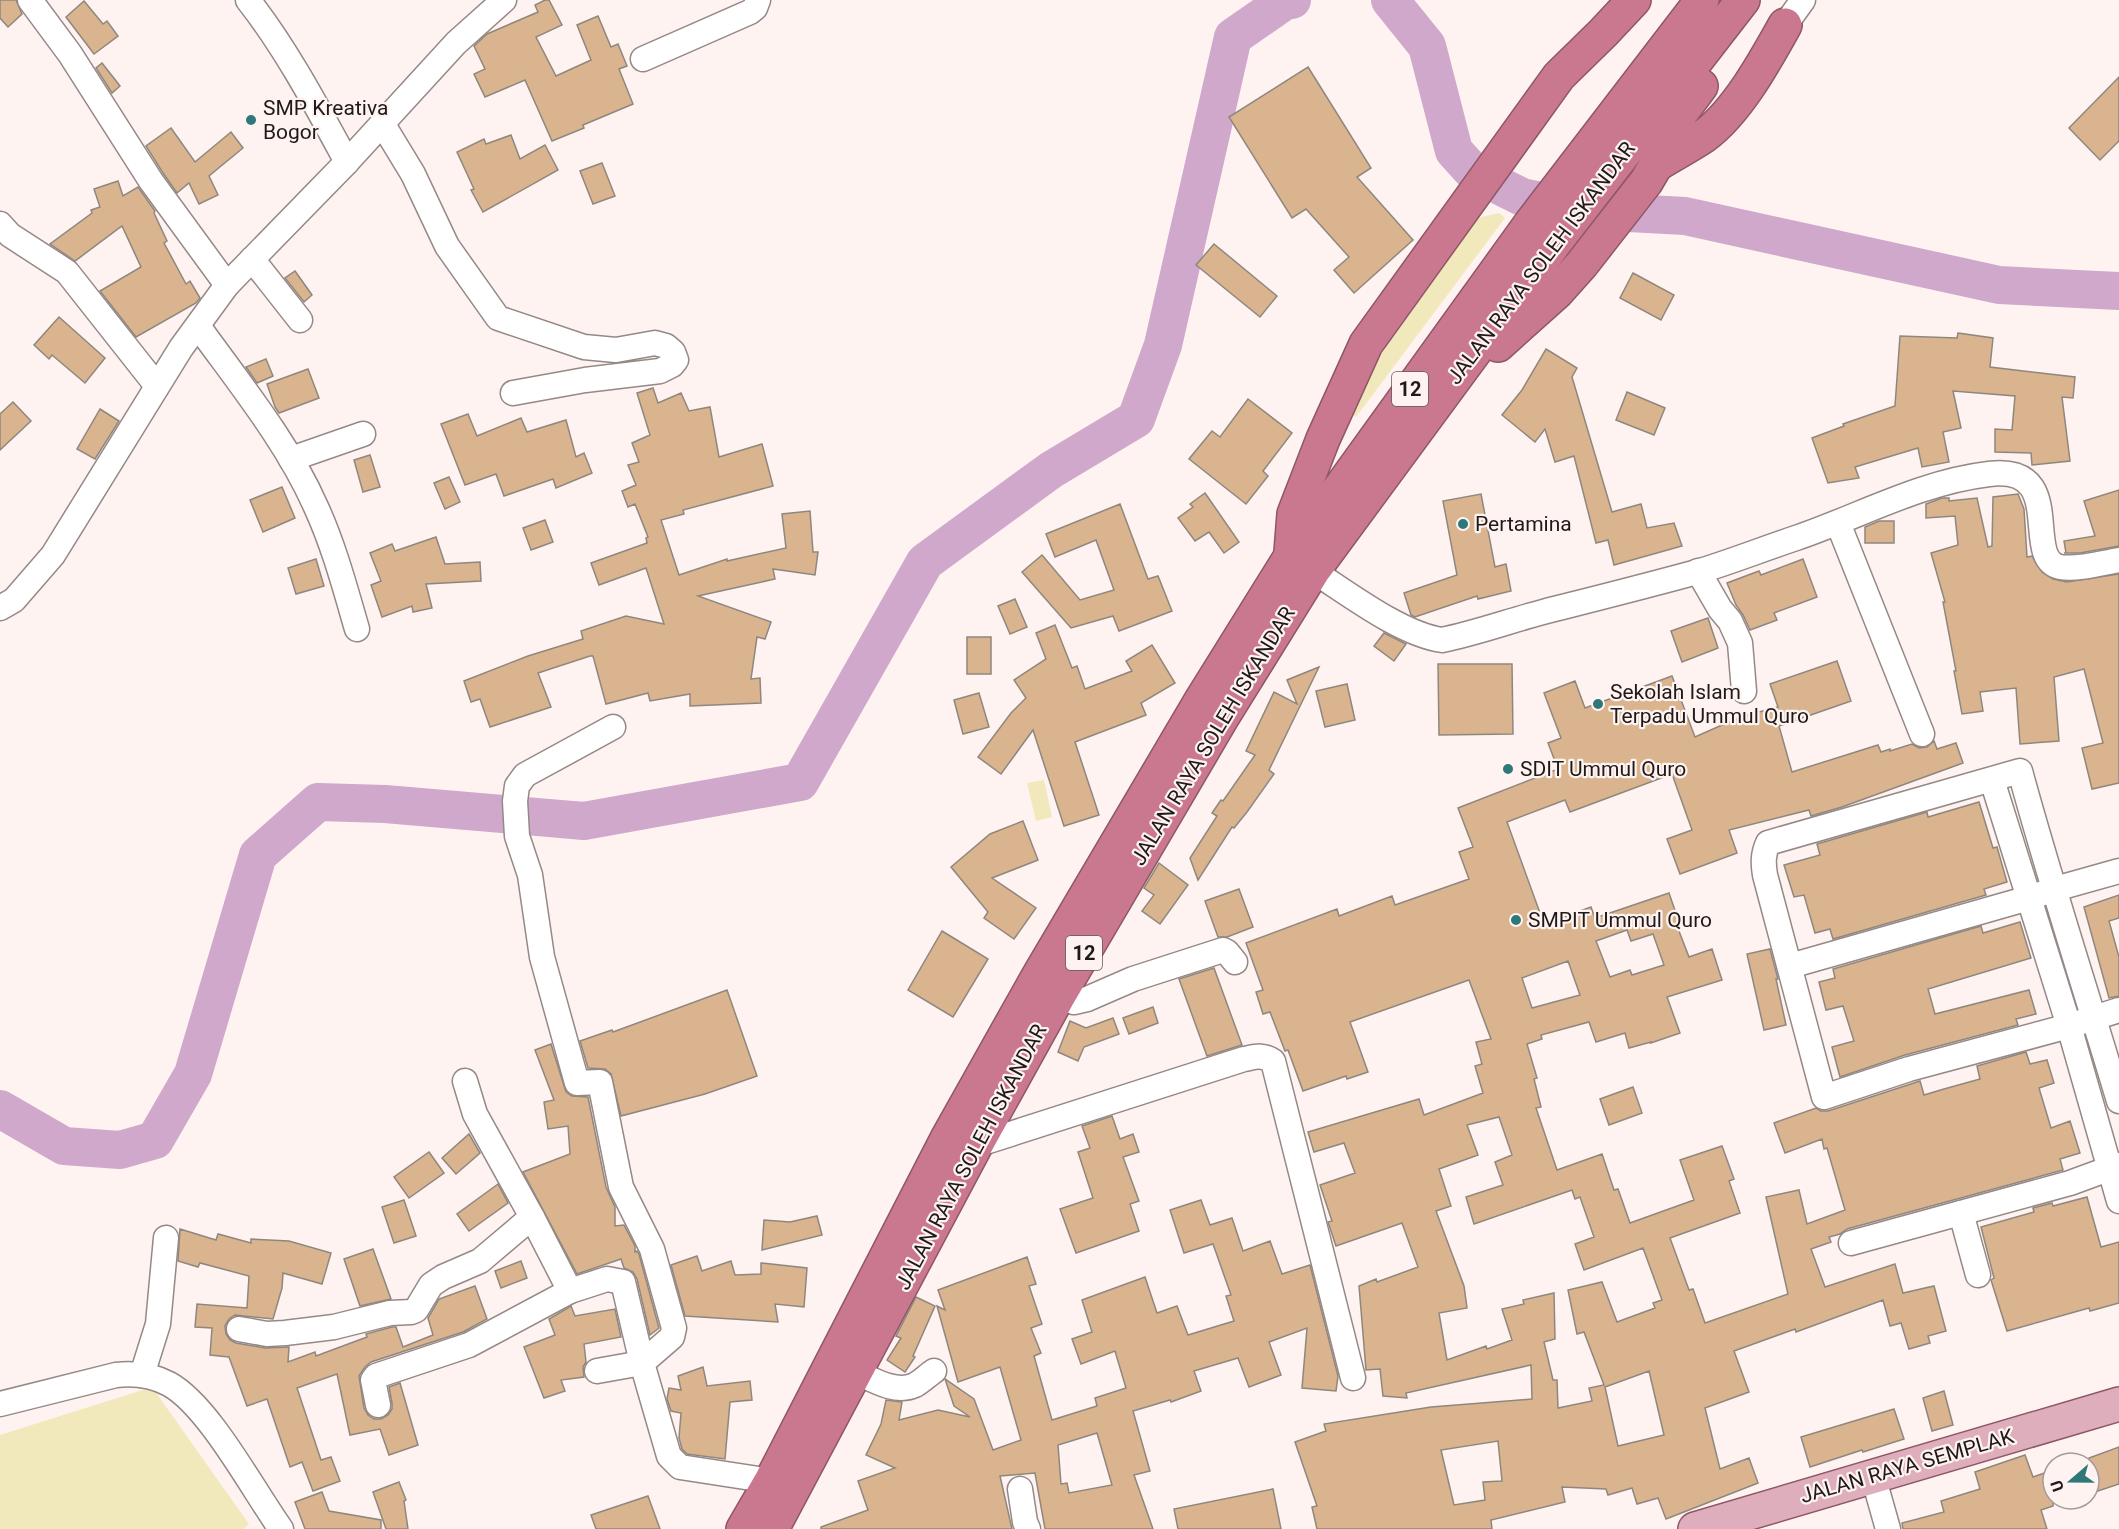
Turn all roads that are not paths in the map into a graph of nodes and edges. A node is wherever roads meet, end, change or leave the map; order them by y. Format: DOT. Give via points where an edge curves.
graph roads {
  1 [pos="30,0"];
  2 [pos="248,0"];
  3 [pos="758,0"];
  4 [pos="1611,0"];
  5 [pos="1634,0"];
  6 [pos="1702,0"];
  7 [pos="1743,0"];
  8 [pos="493,4"];
  9 [pos="1785,8"];
  10 [pos="643,59"];
  11 [pos="1557,79"];
  12 [pos="382,123"];
  13 [pos="1612,142"];
  14 [pos="347,162"];
  15 [pos="0,224"];
  16 [pos="1543,234"];
  17 [pos="252,259"];
  18 [pos="226,285"];
  19 [pos="300,320"];
  20 [pos="198,326"];
  21 [pos="157,386"];
  22 [pos="513,393"];
  23 [pos="1437,401"];
  24 [pos="363,434"];
  25 [pos="291,459"];
  26 [pos="1838,523"];
  27 [pos="2119,560"];
  28 [pos="1302,563"];
  29 [pos="1698,571"];
  30 [pos="0,608"];
  31 [pos="357,629"];
  32 [pos="1744,692"];
  33 [pos="613,727"];
  34 [pos="1922,734"];
  35 [pos="1992,780"];
  36 [pos="2119,871"];
  37 [pos="2055,889"];
  38 [pos="2029,898"];
  39 [pos="1235,962"];
  40 [pos="1790,966"];
  41 [pos="1058,997"];
  42 [pos="2119,1010"];
  43 [pos="2094,1018"];
  44 [pos="2069,1026"];
  45 [pos="465,1081"];
  46 [pos="2119,1101"];
  47 [pos="976,1145"];
  48 [pos="2114,1166"];
  49 [pos="937,1189"];
  50 [pos="2119,1201"];
  51 [pos="1961,1213"];
  52 [pos="532,1217"];
  53 [pos="166,1238"];
  54 [pos="1851,1243"];
  55 [pos="1978,1275"];
  56 [pos="570,1291"];
  57 [pos="239,1329"];
  58 [pos="642,1363"];
  59 [pos="597,1371"];
  60 [pos="934,1371"];
  61 [pos="856,1372"];
  62 [pos="142,1375"];
  63 [pos="1353,1378"];
  64 [pos="0,1404"];
  65 [pos="2119,1404"];
  66 [pos="378,1405"];
  67 [pos="1873,1476"];
  68 [pos="771,1481"];
  69 [pos="1020,1489"];
  70 [pos="280,1529"];
  71 [pos="743,1529"];
  72 [pos="772,1529"];
  73 [pos="1028,1529"];
  74 [pos="1695,1529"];
  75 [pos="1888,1529"];
  1 -- 18 [label="street"];
  2 -- 14 [label="street"];
  3 -- 10 [label="street" via="750,12"];
  4 -- 11 [label="street"];
  5 -- 11 [label="highway"];
  6 -- 13 [label="highway, JALAN RAYA SOLEH ISKANDAR / 12"];
  7 -- 13 [label="highway, JALAN RAYA SOLEH ISKANDAR / 12"];
  8 -- 12 [label="street"];
  9 -- 23 [label="highway" via="1681,113 1651,173 1582,264 1557,292"];
  11 -- 28 [label="highway" via="1366,344 1294,514"];
  12 -- 14 [label="street"];
  12 -- 22 [label="street" via="413,174 447,246 498,318 584,347 616,350 655,343 666,346 676,360 660,371"];
  13 -- 16 [label="highway, JALAN RAYA SOLEH ISKANDAR / 12"];
  14 -- 17 [label="street"];
  15 -- 21 [label="street" via="67,272"];
  16 -- 23 [label="highway, JALAN RAYA SOLEH ISKANDAR / 12" via="1484,341"];
  16 -- 28 [label="highway, JALAN RAYA SOLEH ISKANDAR / 12" via="1414,383"];
  17 -- 18 [label="street"];
  17 -- 19 [label="street"];
  18 -- 20 [label="street"];
  20 -- 21 [label="street"];
  20 -- 25 [label="street"];
  21 -- 30 [label="street" via="53,555 14,600"];
  23 -- 28 [label="highway, JALAN RAYA SOLEH ISKANDAR / 12" via="1360,509"];
  24 -- 25 [label="street"];
  25 -- 31 [label="street" via="316,506"];
  26 -- 27 [label="street" via="1928,487 1991,474 2016,475 2031,484 2036,494 2043,542 2058,567"];
  26 -- 29 [label="street"];
  26 -- 34 [label="street"];
  28 -- 29 [label="street" via="1402,626 1427,638 1442,640"];
  28 -- 41 [label="highway, JALAN RAYA SOLEH ISKANDAR / 12" via="1223,716"];
  28 -- 49 [label="highway, JALAN RAYA SOLEH ISKANDAR / 12" via="1196,709 1039,975 948,1137"];
  29 -- 32 [label="street" via="1740,643"];
  33 -- 58 [label="street" via="525,775 517,786 515,801 517,836 530,875 542,957 577,1083 600,1082 621,1187 652,1249 674,1328 672,1337"];
  35 -- 37 [label="street" via="2020,771"];
  35 -- 38 [label="street"];
  35 -- 40 [label="street" via="1768,843 1764,869"];
  36 -- 37 [label="street"];
  37 -- 38 [label="street"];
  37 -- 43 [label="street"];
  38 -- 40 [label="street"];
  38 -- 44 [label="street"];
  39 -- 41 [label="street" via="1227,952 1218,951 1133,979 1088,999 1074,1002"];
  40 -- 44 [label="street" via="1824,1096"];
  41 -- 47 [label="highway, JALAN RAYA SOLEH ISKANDAR / 12"];
  42 -- 43 [label="street"];
  43 -- 44 [label="street"];
  43 -- 46 [label="street"];
  44 -- 48 [label="street"];
  45 -- 52 [label="street" via="475,1114"];
  47 -- 49 [label="highway, JALAN RAYA SOLEH ISKANDAR / 12"];
  47 -- 63 [label="street" via="1244,1059 1268,1057 1273,1061"];
  48 -- 50 [label="street"];
  48 -- 51 [label="street" via="2070,1183"];
  49 -- 61 [label="highway, JALAN RAYA SOLEH ISKANDAR / 12"];
  49 -- 68 [label="highway, JALAN RAYA SOLEH ISKANDAR / 12"];
  51 -- 54 [label="street"];
  51 -- 55 [label="street"];
  52 -- 56 [label="street"];
  52 -- 57 [label="street" via="480,1262 431,1285 411,1312 285,1333"];
  53 -- 62 [label="street" via="158,1324"];
  56 -- 58 [label="street" via="607,1279 623,1282"];
  56 -- 66 [label="street" via="469,1345 376,1376 373,1380"];
  58 -- 59 [label="street"];
  58 -- 68 [label="street" via="669,1456 680,1467"];
  60 -- 61 [label="street" via="914,1385 901,1388"];
  61 -- 72 [label="highway, JALAN RAYA SOLEH ISKANDAR / 12"];
  62 -- 64 [label="street" via="116,1375"];
  62 -- 70 [label="street" via="170,1385 192,1403"];
  65 -- 67 [label="main road, JALAN RAYA SEMPLAK"];
  67 -- 74 [label="main road, JALAN RAYA SEMPLAK"];
  67 -- 75 [label="street"];
  68 -- 71 [label="highway, JALAN RAYA SOLEH ISKANDAR / 12"];
  69 -- 73 [label="street"];
}
